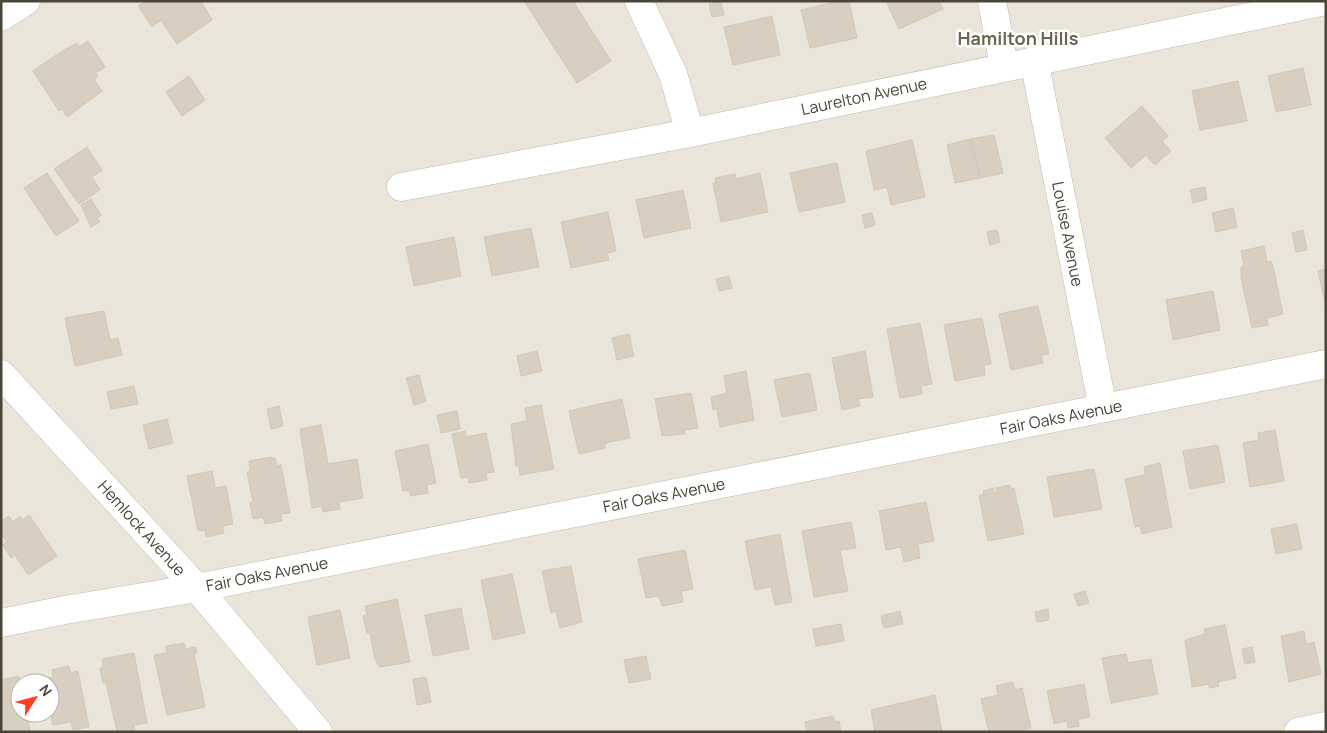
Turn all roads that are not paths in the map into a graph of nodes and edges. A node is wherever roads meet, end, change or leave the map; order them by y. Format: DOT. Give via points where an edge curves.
graph roads {
  1 [pos="26,1"];
  2 [pos="639,1"];
  3 [pos="992,1"];
  4 [pos="1326,1"];
  5 [pos="1,17"];
  6 [pos="1034,60"];
  7 [pos="1004,66"];
  8 [pos="690,133"];
  9 [pos="401,187"];
  10 [pos="1326,364"];
  11 [pos="1,374"];
  12 [pos="1103,408"];
  13 [pos="197,588"];
  14 [pos="1,623"];
  15 [pos="1326,726"];
  16 [pos="318,732"];
  17 [pos="1298,732"];
  1 -- 5 [label="street"];
  2 -- 8 [label="street" via="673,74"];
  3 -- 7 [label="street"];
  4 -- 6 [label="street, Laurelton Avenue"];
  6 -- 7 [label="street, Laurelton Avenue"];
  6 -- 12 [label="street, Louise Avenue"];
  7 -- 8 [label="street, Laurelton Avenue"];
  8 -- 9 [label="street, Laurelton Avenue"];
  10 -- 12 [label="street, Fair Oaks Avenue"];
  11 -- 13 [label="street, Hemlock Avenue"];
  12 -- 13 [label="street, Fair Oaks Avenue"];
  13 -- 14 [label="street, Fair Oaks Avenue"];
  13 -- 16 [label="street, Hemlock Avenue"];
  15 -- 17 [label="street"];
}
